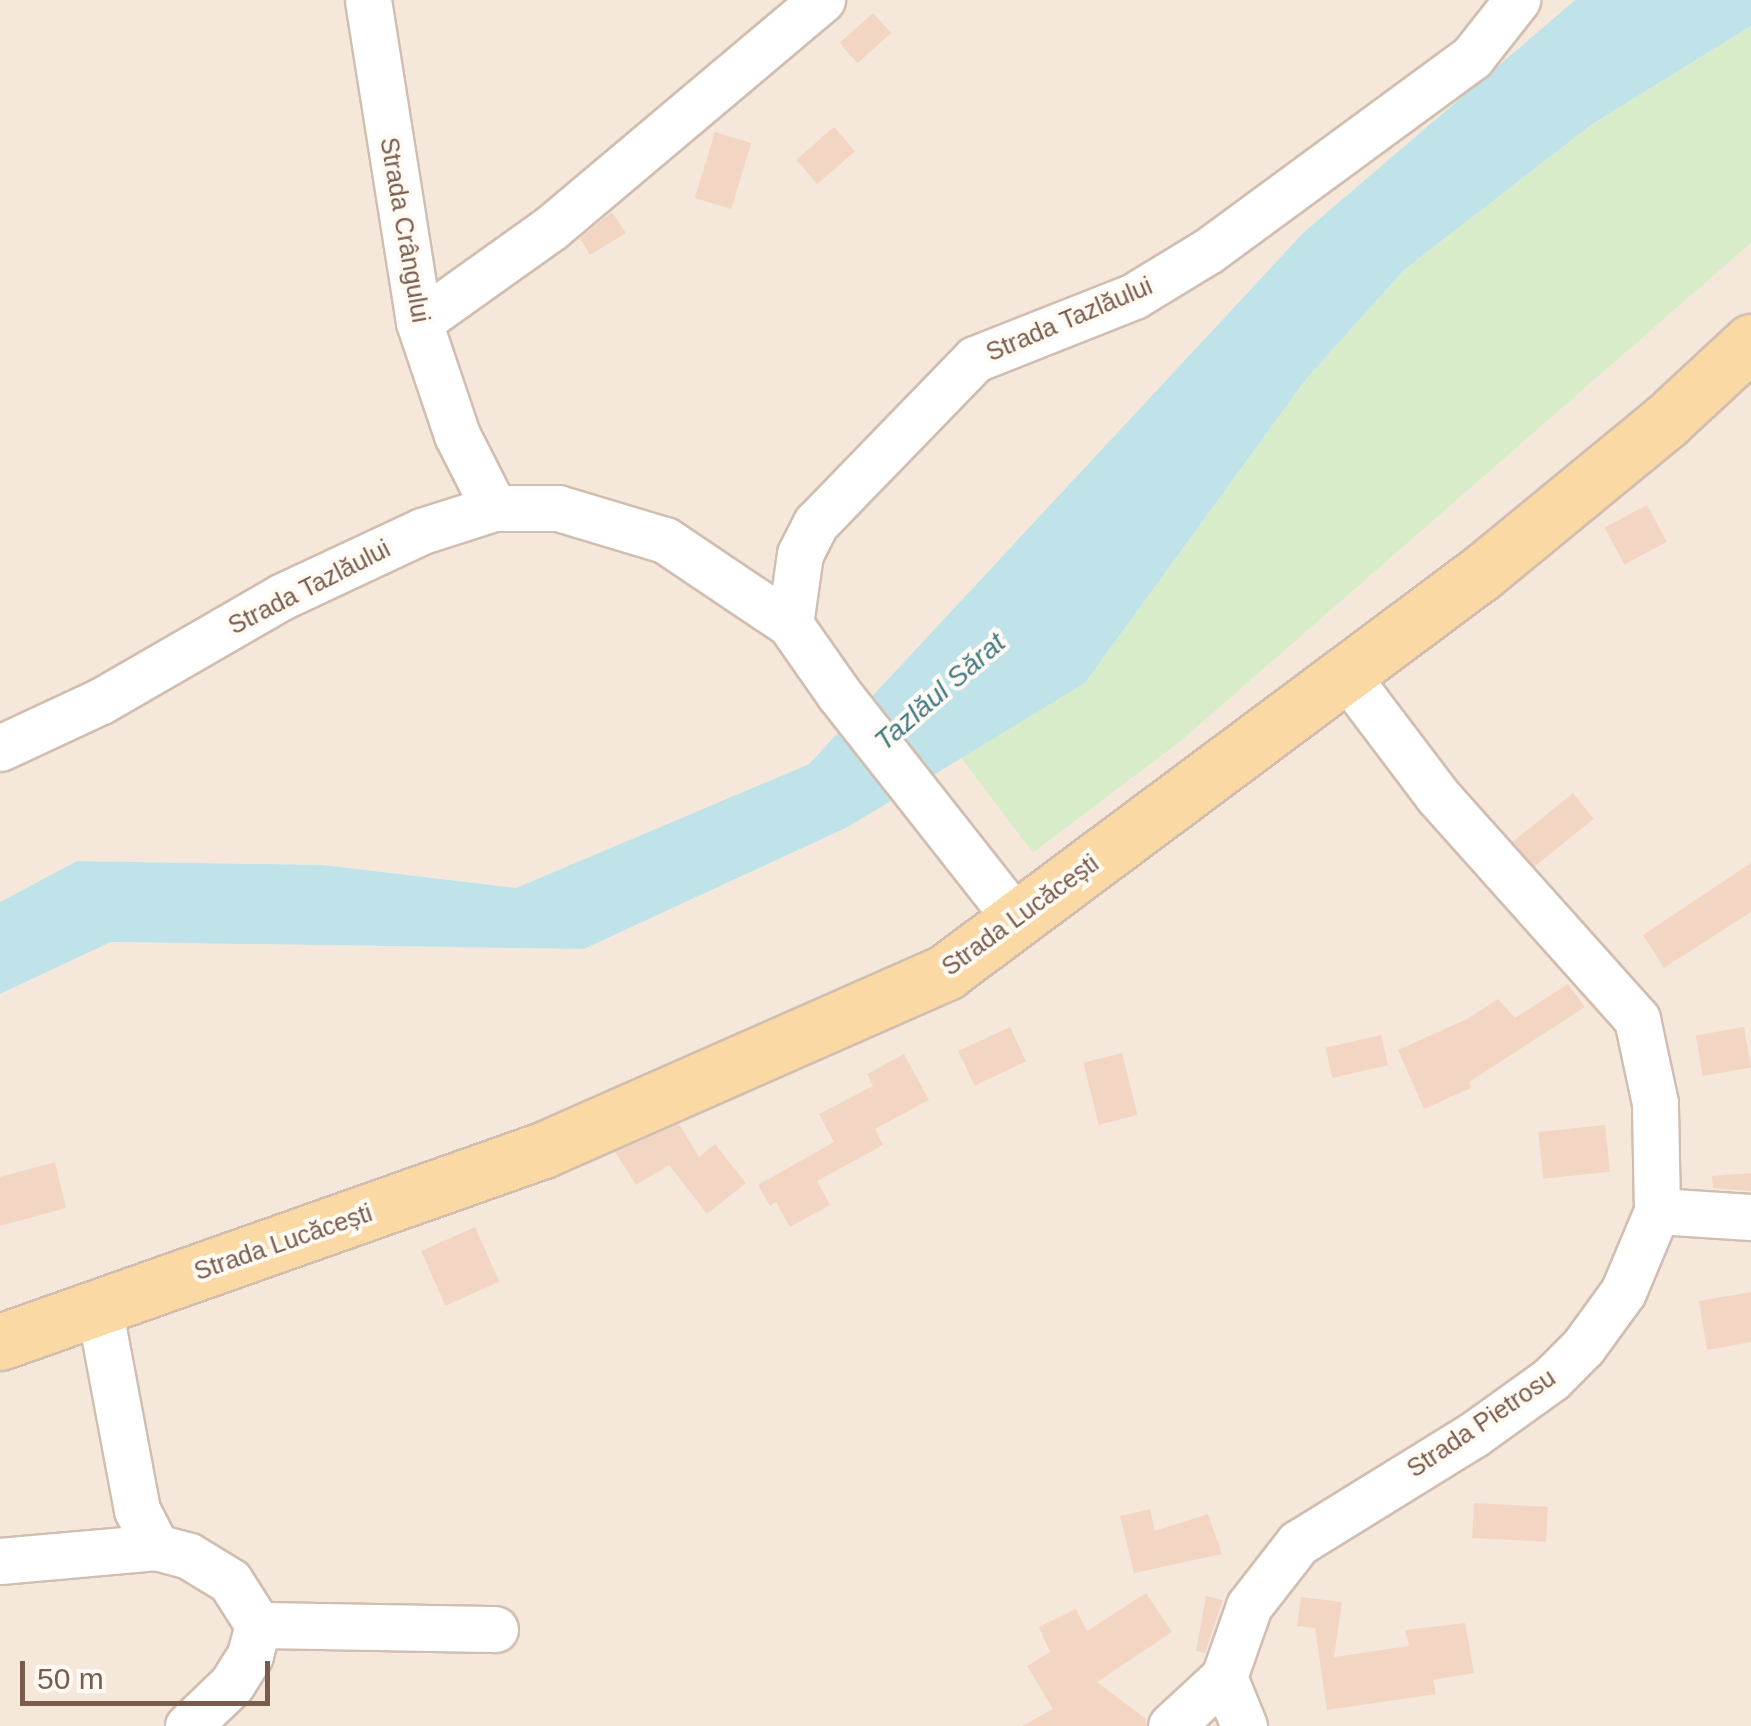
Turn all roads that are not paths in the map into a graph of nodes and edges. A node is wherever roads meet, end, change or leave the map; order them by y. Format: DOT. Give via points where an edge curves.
graph roads {
  1 [pos="368,0"];
  2 [pos="822,0"];
  3 [pos="1516,0"];
  4 [pos="418,322"];
  5 [pos="1751,342"];
  6 [pos="494,508"];
  7 [pos="790,624"];
  8 [pos="1347,676"];
  9 [pos="0,748"];
  10 [pos="1016,919"];
  11 [pos="1657,1210"];
  12 [pos="1751,1218"];
  13 [pos="99,1307"];
  14 [pos="0,1342"];
  15 [pos="156,1547"];
  16 [pos="0,1560"];
  17 [pos="258,1625"];
  18 [pos="494,1629"];
  19 [pos="1224,1677"];
  20 [pos="188,1726"];
  21 [pos="1171,1726"];
  22 [pos="1244,1726"];
  1 -- 4 [label="street, Strada Crângului"];
  2 -- 4 [label="street" via="552,228"];
  3 -- 7 [label="street, Strada Tazlăului" via="1472,58 1208,251 1134,296 975,359 816,523 800,554"];
  4 -- 6 [label="street, Strada Crângului" via="457,435"];
  5 -- 8 [label="main road, Strada Lucăcești" via="1666,421"];
  6 -- 7 [label="street, Strada Tazlăului" via="558,508 665,540"];
  6 -- 9 [label="street, Strada Tazlăului" via="422,531 281,597 101,700"];
  7 -- 10 [label="street, Strada Tazlăului"];
  8 -- 10 [label="main road, Strada Lucăcești"];
  8 -- 11 [label="street, Strada Pietrosu" via="1438,795 1637,1019 1655,1103"];
  10 -- 13 [label="main road, Strada Lucăcești" via="946,972 544,1150"];
  11 -- 12 [label="street"];
  11 -- 19 [label="street, Strada Pietrosu" via="1624,1292 1583,1347 1473,1435 1298,1543 1249,1606"];
  13 -- 14 [label="main road, Strada Lucăcești"];
  13 -- 15 [label="street" via="138,1510"];
  15 -- 16 [label="street"];
  15 -- 17 [label="street" via="189,1556 230,1581"];
  17 -- 18 [label="street"];
  17 -- 20 [label="street" via="232,1684"];
  19 -- 21 [label="street, Strada Pietrosu"];
  19 -- 22 [label="street"];
}
